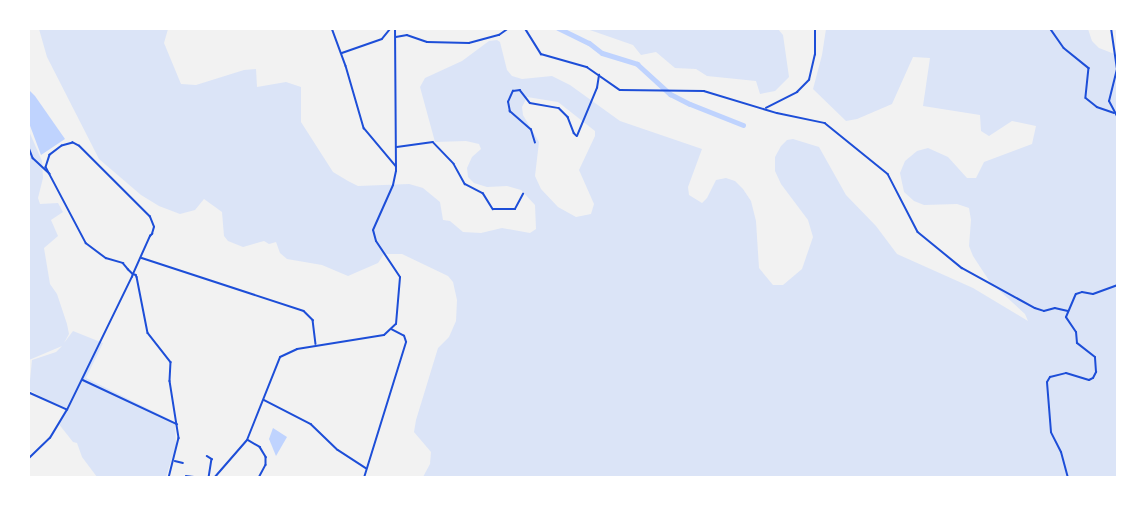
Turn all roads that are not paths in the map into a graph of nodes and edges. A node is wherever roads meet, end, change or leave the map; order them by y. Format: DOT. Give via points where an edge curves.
graph roads {
  1 [pos="332,28"];
  2 [pos="391,28"];
  3 [pos="395,28"];
  4 [pos="509,28"];
  5 [pos="525,28"];
  6 [pos="815,28"];
  7 [pos="1050,28"];
  8 [pos="1111,28"];
  9 [pos="396,37"];
  10 [pos="341,53"];
  11 [pos="599,74"];
  12 [pos="765,108"];
  13 [pos="1115,114"];
  14 [pos="1118,118"];
  15 [pos="535,143"];
  16 [pos="28,144"];
  17 [pos="396,147"];
  18 [pos="397,166"];
  19 [pos="51,174"];
  20 [pos="523,194"];
  21 [pos="141,258"];
  22 [pos="133,274"];
  23 [pos="1118,285"];
  24 [pos="1068,311"];
  25 [pos="392,330"];
  26 [pos="316,345"];
  27 [pos="83,379"];
  28 [pos="28,392"];
  29 [pos="263,400"];
  30 [pos="67,410"];
  31 [pos="178,424"];
  32 [pos="247,440"];
  33 [pos="207,456"];
  34 [pos="28,459"];
  35 [pos="175,460"];
  36 [pos="183,463"];
  37 [pos="367,469"];
  38 [pos="186,476"];
  39 [pos="169,477"];
  40 [pos="202,477"];
  41 [pos="209,477"];
  42 [pos="214,477"];
  43 [pos="259,477"];
  44 [pos="364,477"];
  45 [pos="1068,477"];
  1 -- 10 [label="street"];
  2 -- 10 [label="street" via="382,39"];
  3 -- 9 [label="main road"];
  4 -- 9 [label="street" via="469,43"];
  5 -- 11 [label="street" via="541,54 573,61"];
  6 -- 12 [label="street" via="809,80 797,92"];
  7 -- 13 [label="street" via="1064,48 1089,68 1086,98"];
  8 -- 13 [label="main road" via="1117,69 1109,101"];
  9 -- 17 [label="main road"];
  10 -- 18 [label="street" via="364,128"];
  11 -- 12 [label="street" via="623,90 699,90"];
  11 -- 15 [label="street" via="577,136 559,108 530,104 520,90 513,91 508,102 510,112 531,130"];
  12 -- 24 [label="street" via="825,123 844,137 888,174 918,232 962,268 1035,308"];
  13 -- 14 [label="main road"];
  16 -- 19 [label="street" via="33,158"];
  17 -- 18 [label="main road"];
  17 -- 20 [label="street" via="433,142 454,164 465,183 483,194 493,209 515,209"];
  18 -- 25 [label="main road" via="393,185 373,228 377,243 400,277 398,317"];
  19 -- 21 [label="street" via="46,164 50,155 68,143 79,146 152,219 154,227"];
  19 -- 22 [label="street" via="86,243 106,258 123,263"];
  21 -- 22 [label="street"];
  21 -- 26 [label="street" via="304,311 313,320"];
  22 -- 27 [label="street"];
  22 -- 31 [label="street" via="141,287 148,333 171,362 170,381"];
  23 -- 24 [label="main road" via="1093,294 1076,294"];
  24 -- 45 [label="main road" via="1066,319 1076,332 1077,343 1095,357 1097,364 1089,380 1066,373 1050,377 1047,382 1051,432"];
  25 -- 26 [label="main road"];
  25 -- 37 [label="street" via="404,336 406,342"];
  26 -- 29 [label="main road" via="288,351 280,357"];
  27 -- 30 [label="street"];
  27 -- 31 [label="street"];
  28 -- 30 [label="street"];
  29 -- 32 [label="main road"];
  29 -- 37 [label="street" via="311,424 338,450"];
  30 -- 34 [label="street" via="50,438"];
  31 -- 35 [label="street"];
  32 -- 42 [label="main road"];
  32 -- 43 [label="street" via="260,447 266,456"];
  33 -- 41 [label="street" via="212,459"];
  35 -- 36 [label="street"];
  35 -- 39 [label="street"];
  37 -- 44 [label="street"];
  38 -- 40 [label="street"];
}
